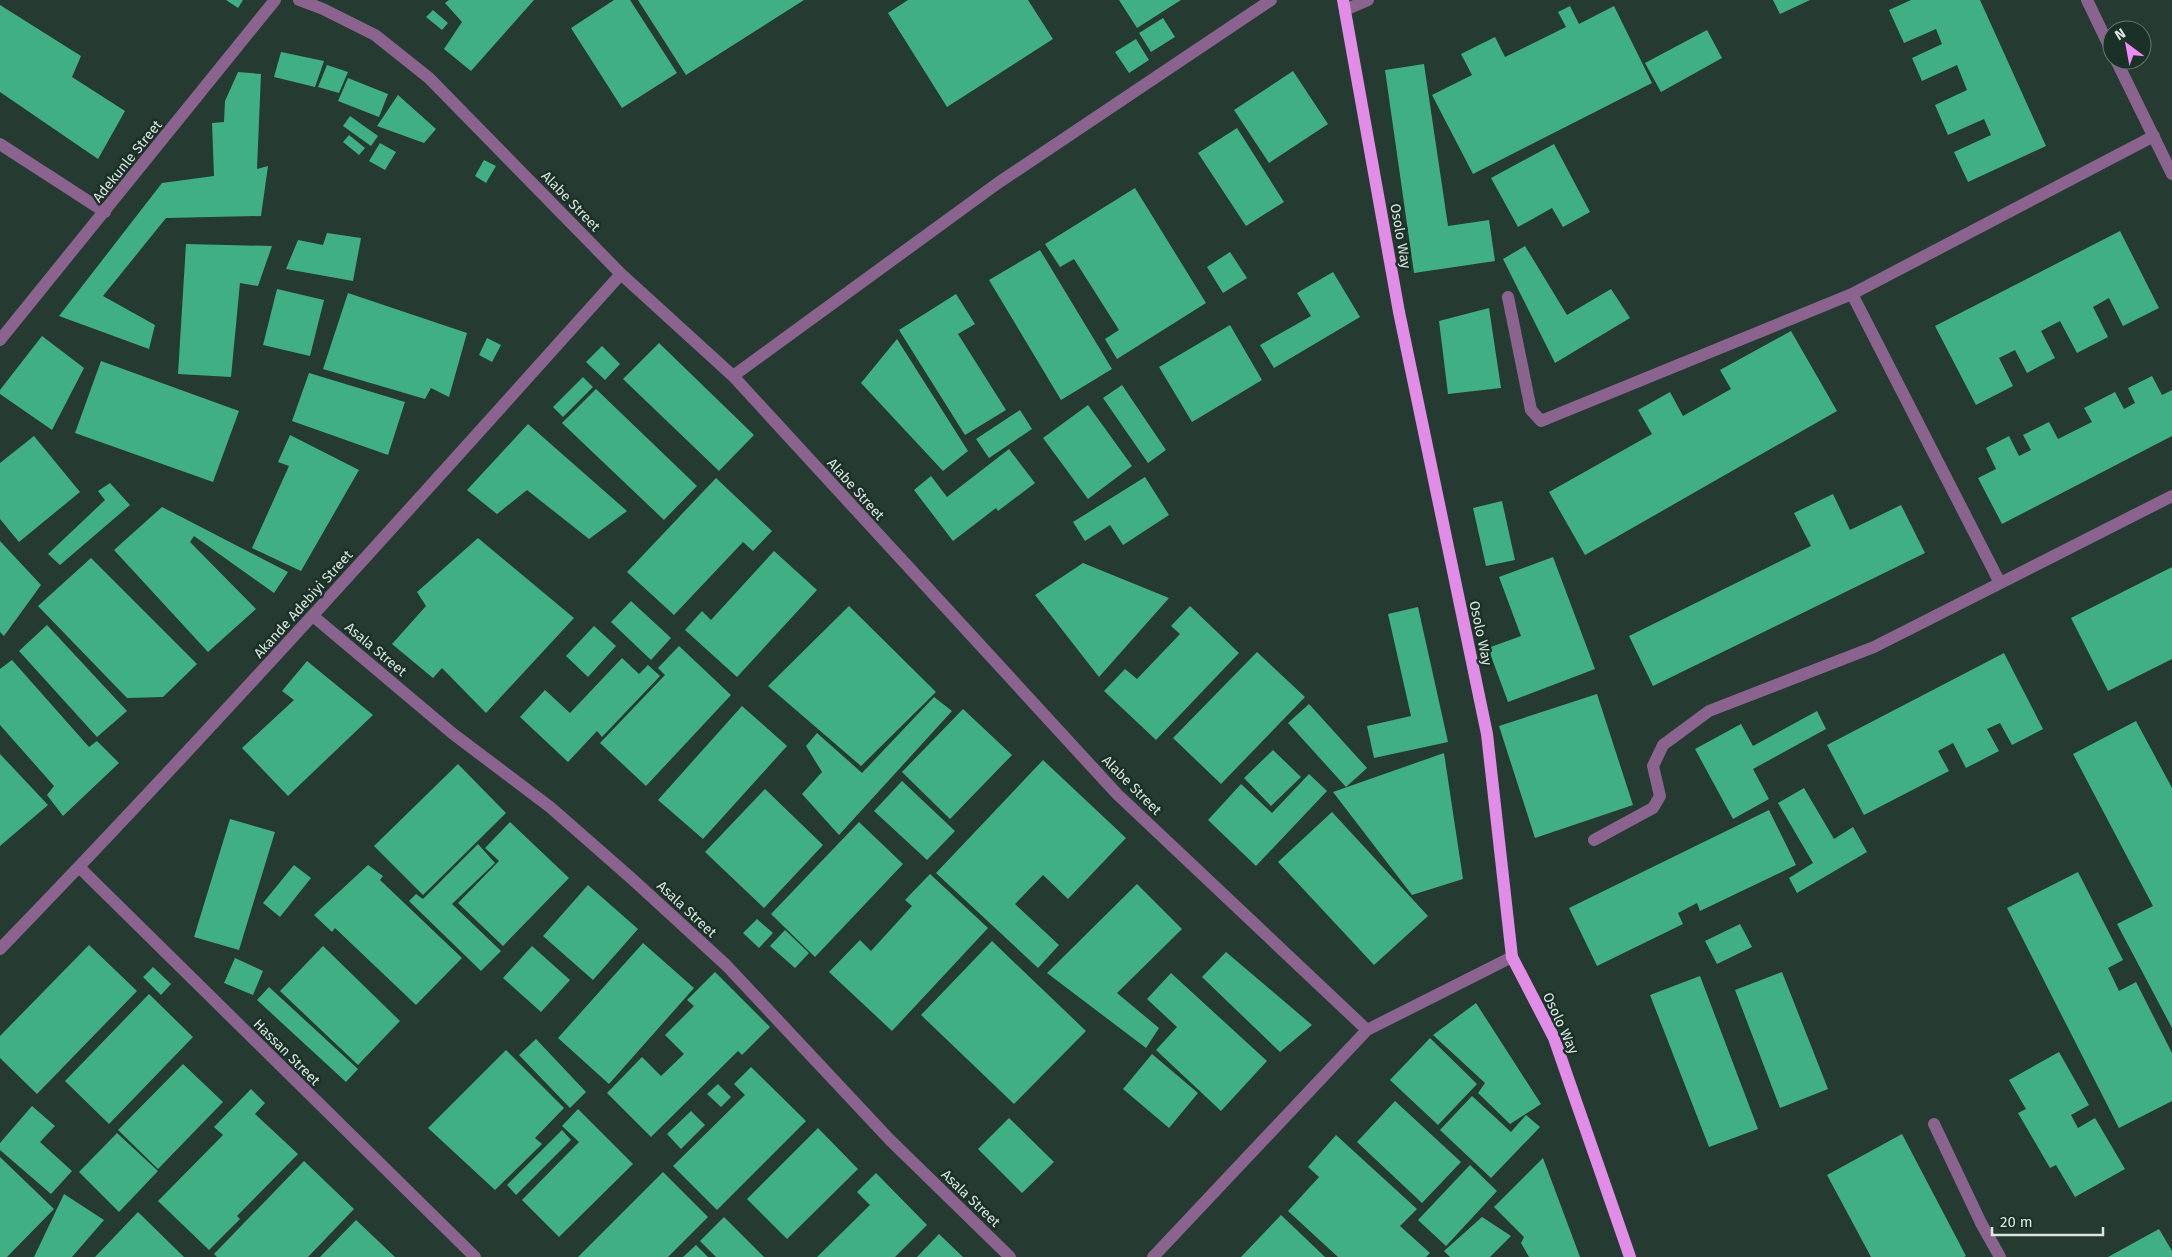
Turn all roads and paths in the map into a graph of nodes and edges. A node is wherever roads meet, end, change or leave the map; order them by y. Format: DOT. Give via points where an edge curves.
graph roads {
  1 [pos="275,0"];
  2 [pos="299,0"];
  3 [pos="1271,0"];
  4 [pos="1368,0"];
  5 [pos="2087,0"];
  6 [pos="1344,5"];
  7 [pos="2102,31"];
  8 [pos="2121,70"];
  9 [pos="2154,136"];
  10 [pos="0,144"];
  11 [pos="2172,174"];
  12 [pos="105,212"];
  13 [pos="621,274"];
  14 [pos="1852,294"];
  15 [pos="1508,297"];
  16 [pos="0,340"];
  17 [pos="733,376"];
  18 [pos="2172,496"];
  19 [pos="2000,583"];
  20 [pos="313,616"];
  21 [pos="1594,840"];
  22 [pos="79,867"];
  23 [pos="0,949"];
  24 [pos="1512,958"];
  25 [pos="1367,1030"];
  26 [pos="1934,1124"];
  27 [pos="475,1257"];
  28 [pos="1010,1257"];
  29 [pos="1153,1257"];
  30 [pos="1630,1257"];
  31 [pos="2000,1257"];
  1 -- 12 [label="street, Adekunle Street"];
  2 -- 13 [label="street, Alabe Street" via="375,35 430,78"];
  3 -- 17 [label="street" via="998,183"];
  4 -- 6 [label="street"];
  5 -- 7 [label="street"];
  6 -- 24 [label="main road, Osolo Way" via="1399,312 1487,734"];
  8 -- 9 [label="street"];
  9 -- 11 [label="street"];
  9 -- 14 [label="street"];
  10 -- 12 [label="street"];
  12 -- 16 [label="street, Adekunle Street"];
  13 -- 17 [label="street, Alabe Street"];
  13 -- 20 [label="street, Akande Adebiyi Street"];
  14 -- 15 [label="street" via="1541,421 1531,410"];
  14 -- 19 [label="street"];
  17 -- 25 [label="street, Alabe Street" via="1117,794"];
  18 -- 19 [label="street"];
  19 -- 21 [label="street" via="1874,647 1708,711 1663,745 1653,766 1660,796 1654,808"];
  20 -- 22 [label="street, Akande Adebiyi Street"];
  20 -- 28 [label="street, Asala Street" via="452,733 550,807 631,878 726,966 890,1140"];
  22 -- 23 [label="street, Akande Adebiyi Street"];
  22 -- 27 [label="street, Hassan Street"];
  24 -- 25 [label="street"];
  24 -- 30 [label="main road, Osolo Way" via="1554,1038"];
  25 -- 29 [label="street"];
  26 -- 31 [label="street" via="1980,1223"];
}
